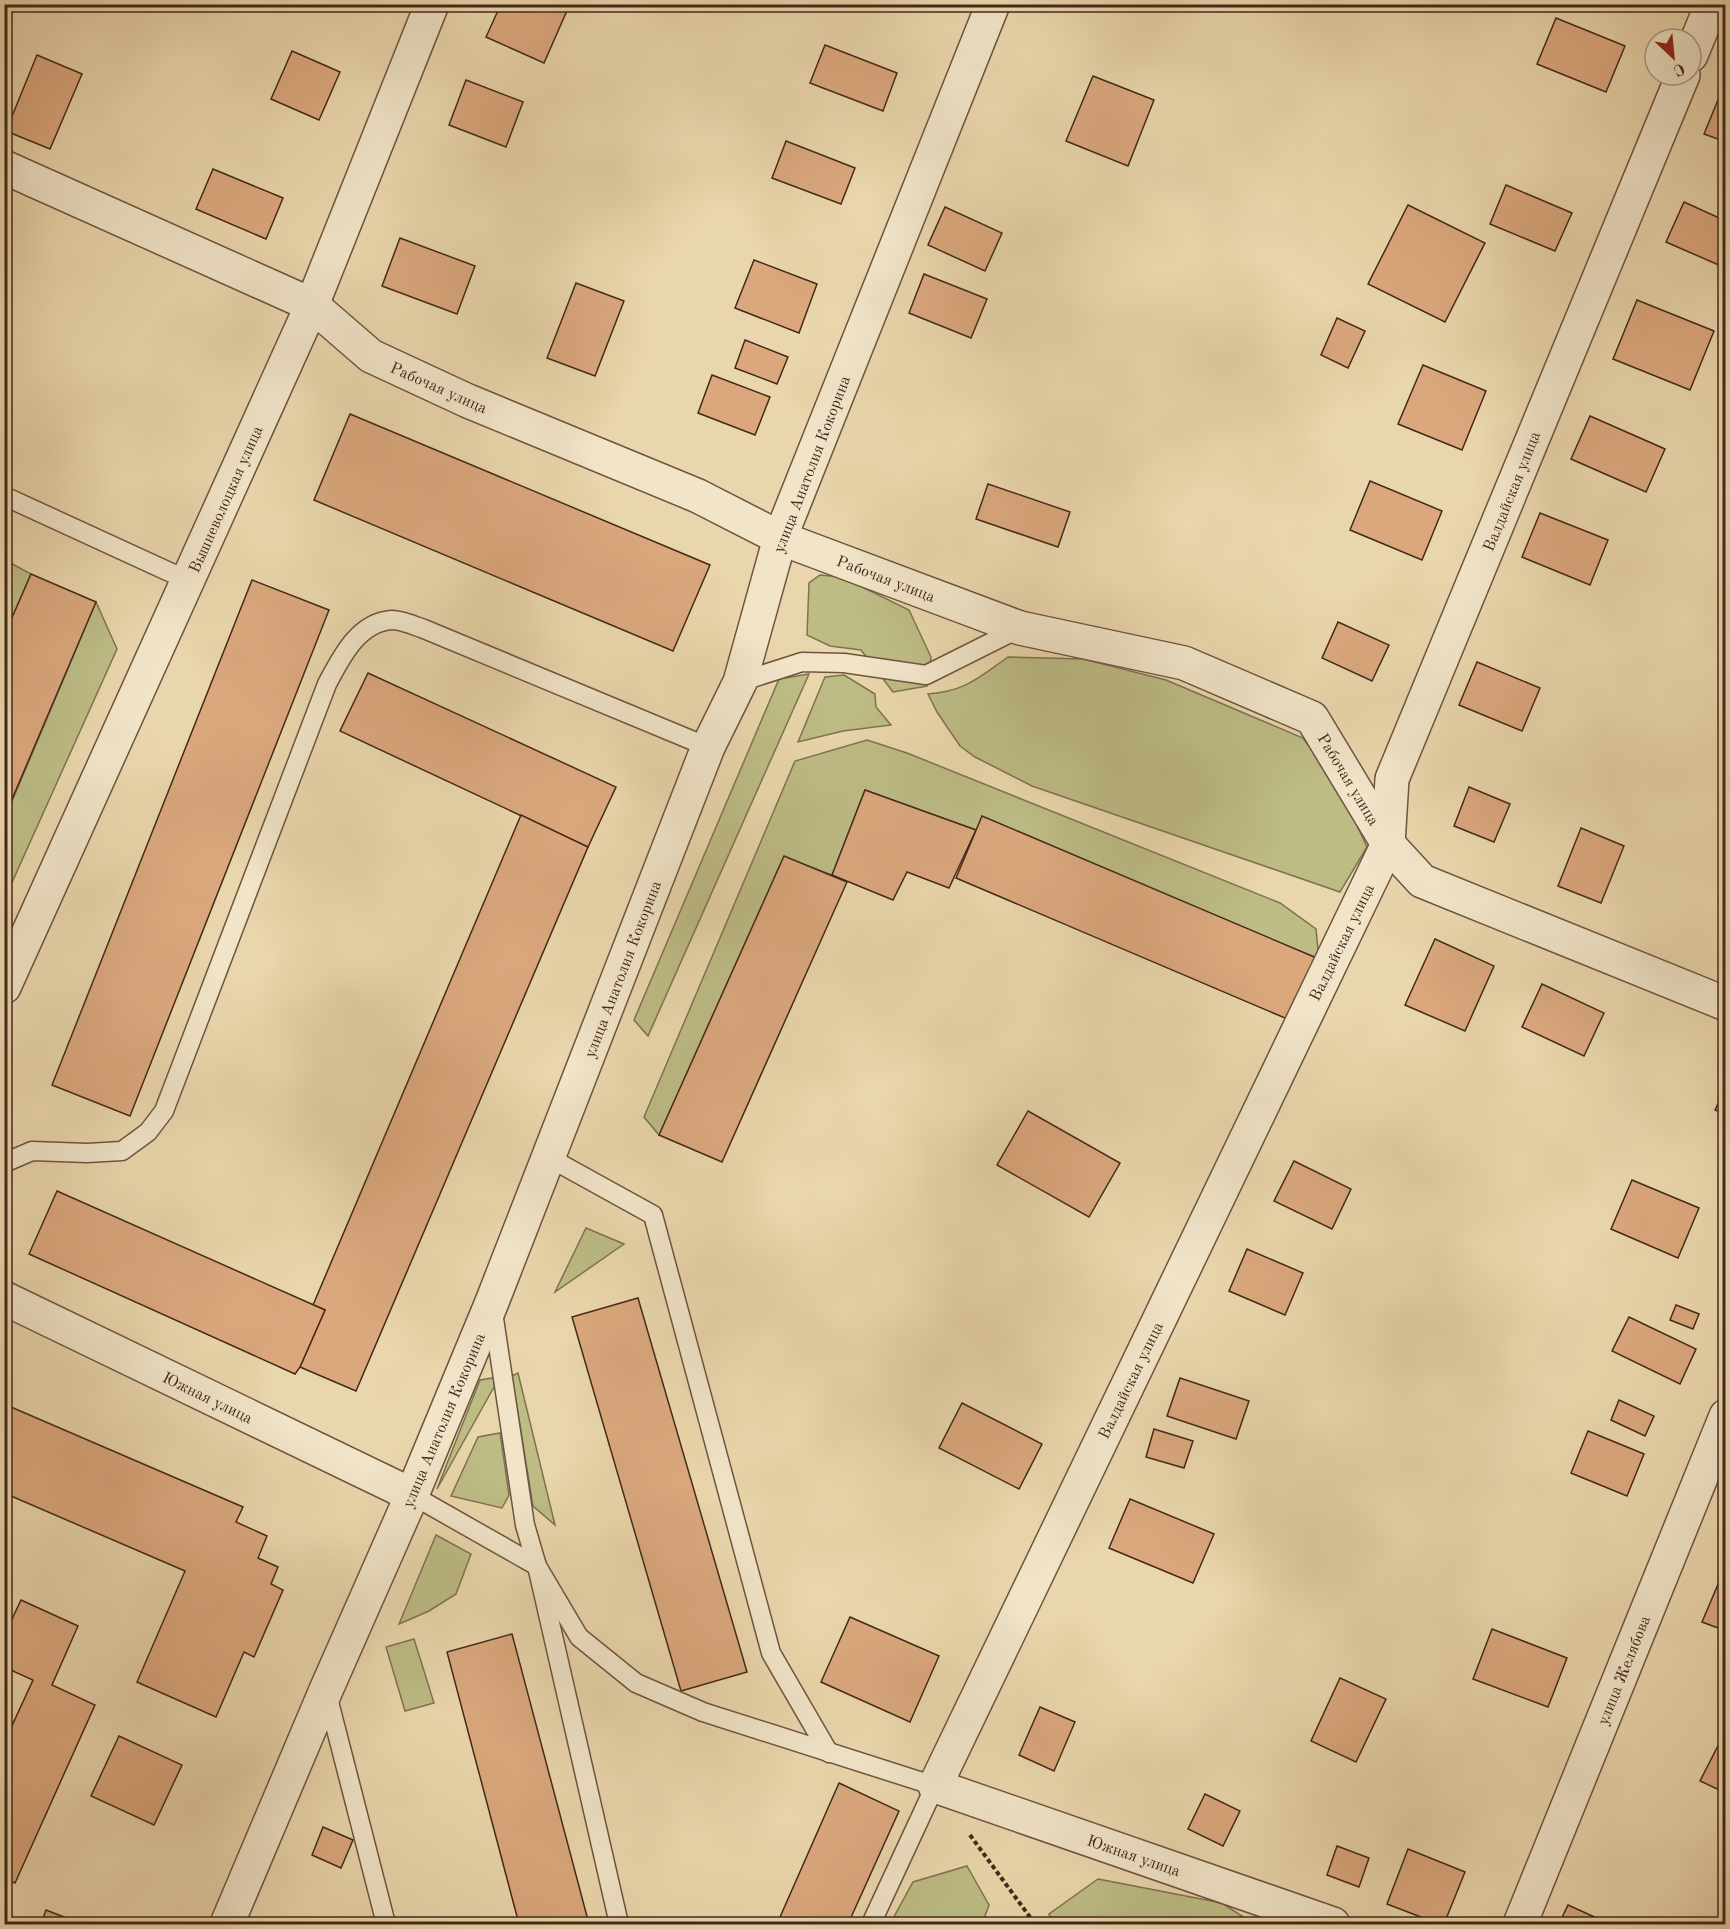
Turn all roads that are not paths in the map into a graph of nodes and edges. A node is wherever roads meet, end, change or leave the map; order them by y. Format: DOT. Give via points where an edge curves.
graph roads {
  1 [pos="432,4"];
  2 [pos="993,4"];
  3 [pos="1712,4"];
  4 [pos="1703,27"];
  5 [pos="1678,87"];
  6 [pos="4,167"];
  7 [pos="312,305"];
  8 [pos="4,496"];
  9 [pos="780,538"];
  10 [pos="189,581"];
  11 [pos="1020,628"];
  12 [pos="740,682"];
  13 [pos="708,747"];
  14 [pos="1388,844"];
  15 [pos="4,987"];
  16 [pos="1725,1004"];
  17 [pos="548,1157"];
  18 [pos="4,1163"];
  19 [pos="4,1298"];
  20 [pos="492,1302"];
  21 [pos="1725,1416"];
  22 [pos="412,1495"];
  23 [pos="537,1566"];
  24 [pos="326,1690"];
  25 [pos="829,1753"];
  26 [pos="935,1786"];
  27 [pos="227,1924"];
  28 [pos="386,1924"];
  29 [pos="619,1924"];
  30 [pos="871,1924"];
  31 [pos="1333,1924"];
  32 [pos="1520,1924"];
  1 -- 7 [label="street, Вышневолоцкая улица"];
  2 -- 9 [label="street, улица Анатолия Кокорина"];
  3 -- 4 [label="street"];
  5 -- 14 [label="street, Валдайская улица" via="1392,779"];
  6 -- 7 [label="street, Рабочая улица"];
  7 -- 9 [label="street, Рабочая улица" via="371,357 698,496"];
  7 -- 10 [label="street, Вышневолоцкая улица"];
  8 -- 10 [label="lane"];
  9 -- 11 [label="street, Рабочая улица"];
  9 -- 12 [label="street, улица Анатолия Кокорина"];
  10 -- 15 [label="street, Вышневолоцкая улица"];
  11 -- 12 [label="lane" via="926,675 844,663 802,662"];
  11 -- 14 [label="street, Рабочая улица" via="1184,663 1312,718"];
  12 -- 13 [label="street, улица Анатолия Кокорина"];
  13 -- 17 [label="street, улица Анатолия Кокорина"];
  13 -- 18 [label="lane" via="424,629 394,620 371,625 345,649 327,684 164,1111 147,1132 122,1151 32,1151"];
  14 -- 16 [label="street, Рабочая улица" via="1422,881"];
  14 -- 26 [label="street, Валдайская улица"];
  17 -- 20 [label="street, улица Анатолия Кокорина"];
  17 -- 25 [label="lane" via="652,1215 771,1653"];
  19 -- 22 [label="street, Южная улица"];
  20 -- 22 [label="street, улица Анатолия Кокорина"];
  20 -- 23 [label="lane" via="525,1525"];
  21 -- 32 [label="street, улица Желябова"];
  22 -- 23 [label="lane"];
  22 -- 24 [label="street, улица Анатолия Кокорина"];
  23 -- 25 [label="lane" via="579,1636 636,1683 703,1712"];
  23 -- 29 [label="lane"];
  24 -- 27 [label="street, улица Анатолия Кокорина"];
  24 -- 28 [label="lane"];
  25 -- 26 [label="lane"];
  26 -- 30 [label="lane"];
  26 -- 31 [label="street, Южная улица"];
}
